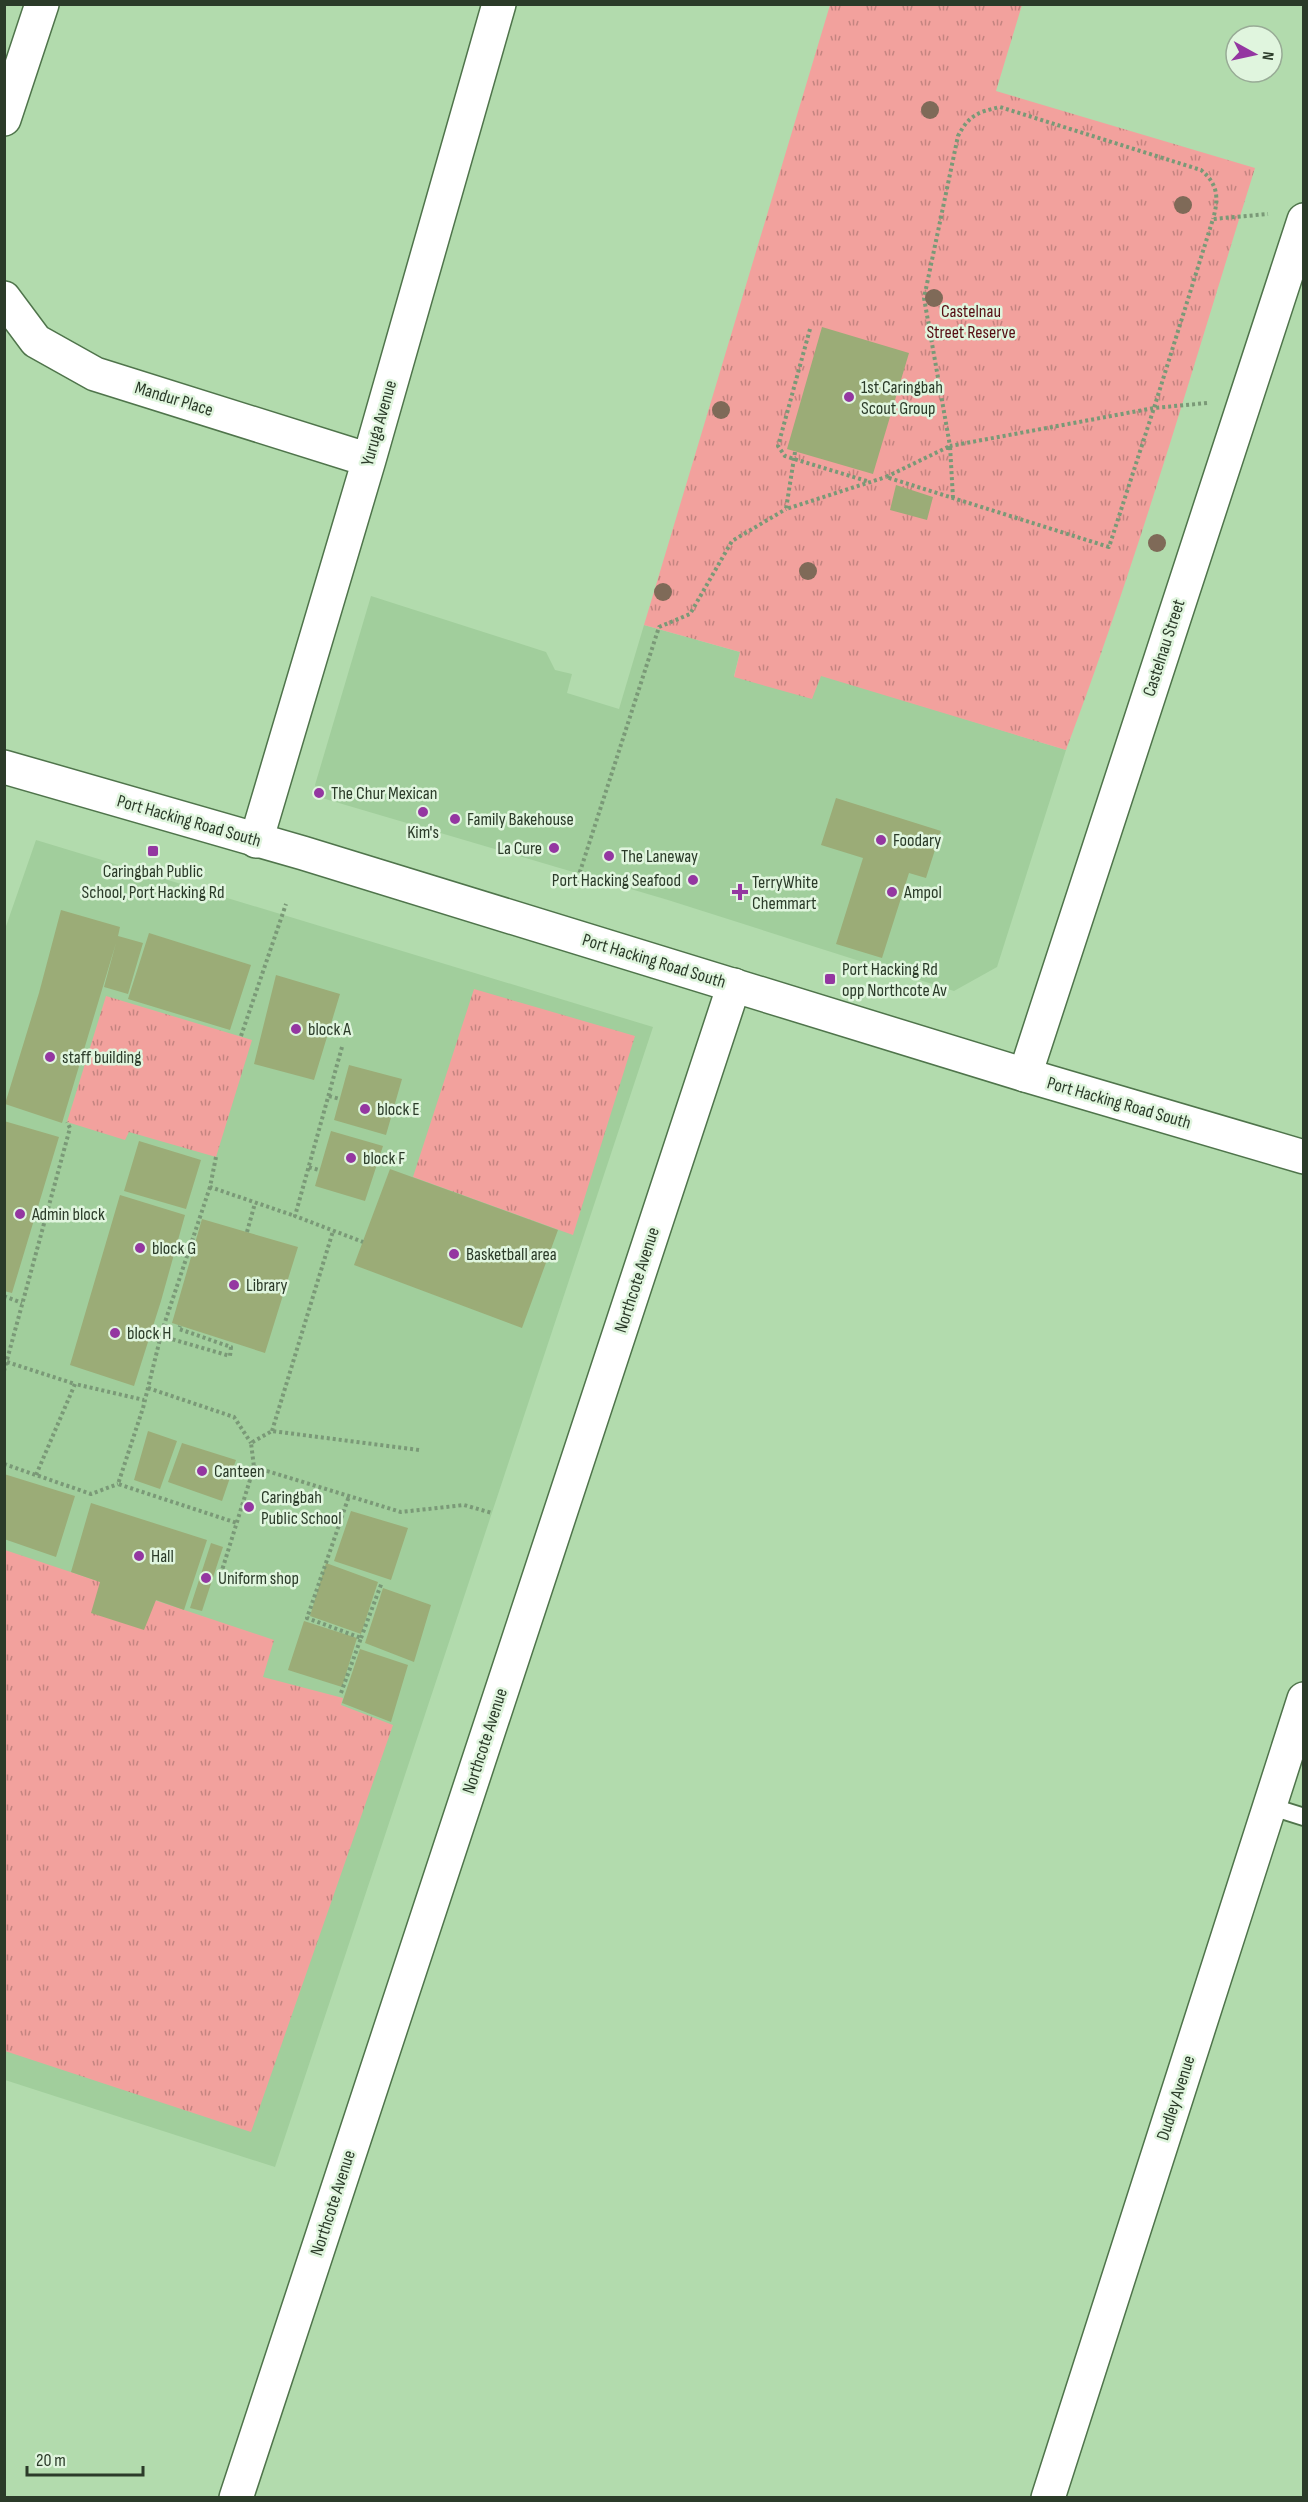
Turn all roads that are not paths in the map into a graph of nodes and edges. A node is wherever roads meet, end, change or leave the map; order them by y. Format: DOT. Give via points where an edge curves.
graph roads {
  1 [pos="42,4"];
  2 [pos="500,4"];
  3 [pos="4,119"];
  4 [pos="1304,220"];
  5 [pos="4,298"];
  6 [pos="369,460"];
  7 [pos="4,767"];
  8 [pos="256,841"];
  9 [pos="734,985"];
  10 [pos="1024,1075"];
  11 [pos="1304,1157"];
  12 [pos="1304,1699"];
  13 [pos="1269,1806"];
  14 [pos="1304,1817"];
  15 [pos="236,2498"];
  16 [pos="1048,2498"];
  1 -- 3 [label="street"];
  2 -- 6 [label="street, Yuruga Avenue"];
  4 -- 10 [label="street, Castelnau Street"];
  5 -- 6 [label="street, Mandur Place" via="36,340 95,374"];
  6 -- 8 [label="street, Yuruga Avenue"];
  7 -- 8 [label="street, Port Hacking Road South"];
  8 -- 9 [label="street, Port Hacking Road South"];
  9 -- 10 [label="street, Port Hacking Road South"];
  9 -- 15 [label="street, Northcote Avenue"];
  10 -- 11 [label="street, Port Hacking Road South"];
  12 -- 13 [label="street, Dudley Avenue"];
  13 -- 14 [label="lane"];
  13 -- 16 [label="street, Dudley Avenue"];
}
